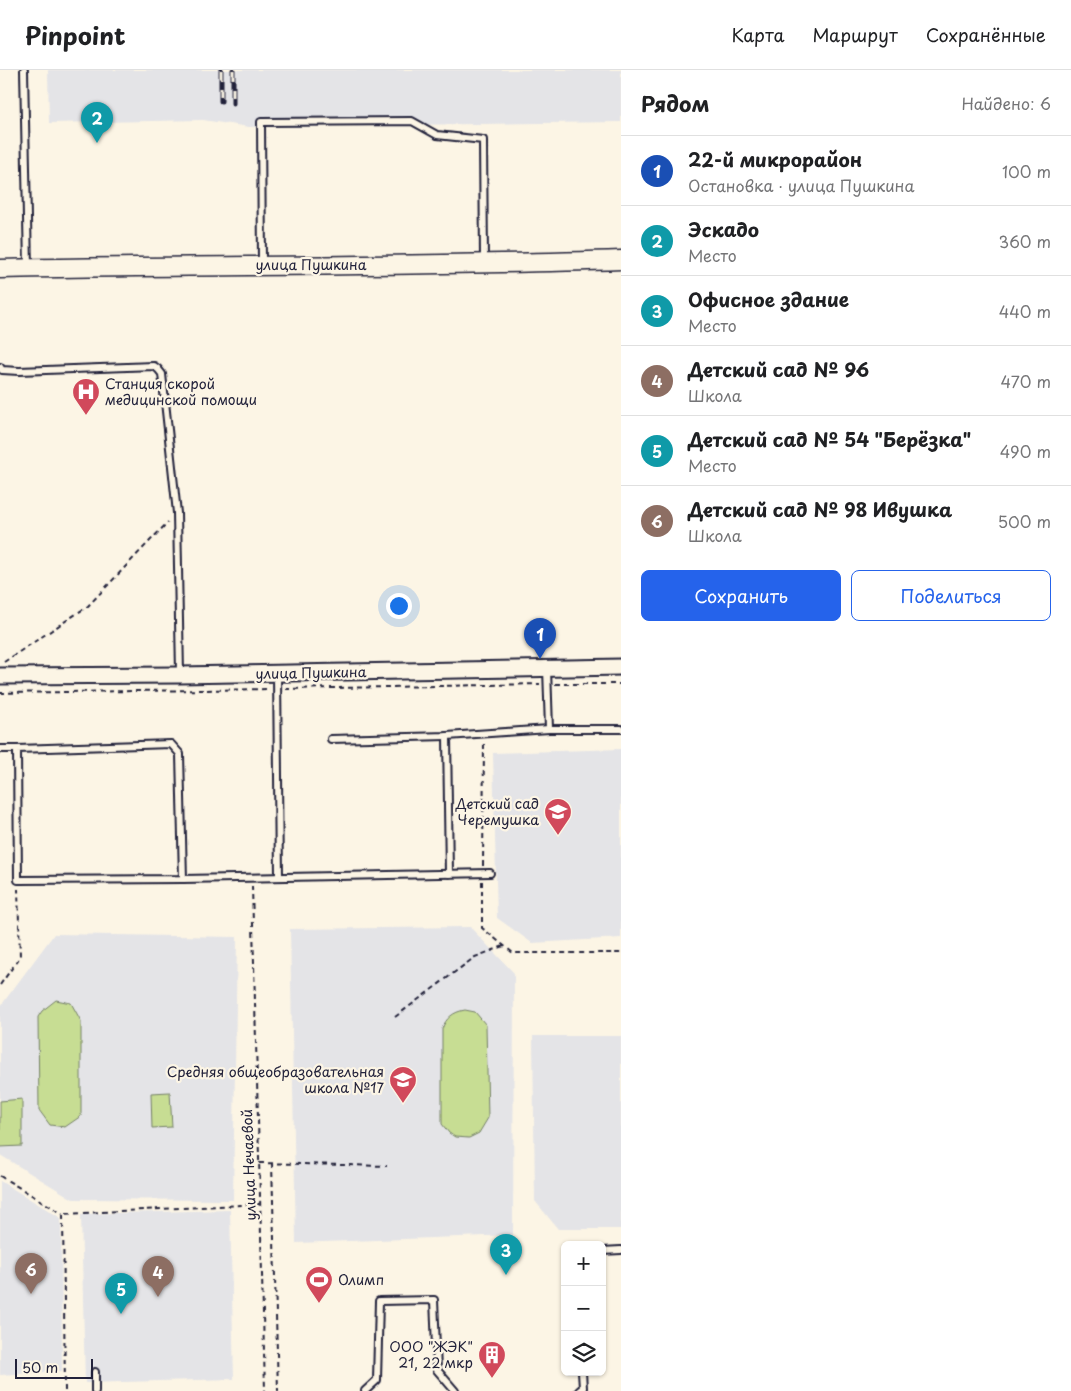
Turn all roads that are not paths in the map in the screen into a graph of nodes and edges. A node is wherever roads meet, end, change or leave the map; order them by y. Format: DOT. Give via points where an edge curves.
graph roads {
  1 [pos="24,70"];
  2 [pos="621,260"];
  3 [pos="262,265"];
  4 [pos="484,265"];
  5 [pos="28,268"];
  6 [pos="0,269"];
  7 [pos="0,367"];
  8 [pos="621,667"];
  9 [pos="547,668"];
  10 [pos="277,673"];
  11 [pos="180,675"];
  12 [pos="0,676"];
  13 [pos="549,729"];
  14 [pos="621,729"];
  15 [pos="447,736"];
  16 [pos="331,739"];
  17 [pos="0,749"];
  18 [pos="17,749"];
  19 [pos="486,873"];
  20 [pos="449,874"];
  21 [pos="279,877"];
  22 [pos="184,879"];
  23 [pos="621,1250"];
  24 [pos="606,1251"];
  25 [pos="95,1372"];
  26 [pos="582,1376"];
  27 [pos="95,1391"];
  28 [pos="365,1391"];
  29 [pos="455,1391"];
  30 [pos="580,1391"];
  1 -- 5 [label="lane"];
  2 -- 4 [label="main road, улица Пушкина"];
  3 -- 4 [label="main road, улица Пушкина"];
  3 -- 4 [label="lane" via="261,122 412,121 437,135 483,140"];
  3 -- 5 [label="main road, улица Пушкина"];
  5 -- 6 [label="main road, улица Пушкина"];
  7 -- 11 [label="lane" via="2,370 19,371 154,366 162,374 177,513"];
  8 -- 9 [label="street, улица Пушкина"];
  9 -- 10 [label="street, улица Пушкина"];
  9 -- 13 [label="lane"];
  10 -- 11 [label="street, улица Пушкина"];
  10 -- 21 [label="lane"];
  11 -- 12 [label="street, улица Пушкина"];
  13 -- 14 [label="lane"];
  13 -- 15 [label="lane"];
  15 -- 16 [label="lane"];
  15 -- 20 [label="lane"];
  17 -- 18 [label="lane"];
  18 -- 22 [label="lane" via="171,744 180,754"];
  18 -- 22 [label="lane" via="18,880"];
  19 -- 20 [label="lane"];
  20 -- 21 [label="lane"];
  21 -- 22 [label="lane"];
  23 -- 24 [label="lane"];
  25 -- 27 [label="lane"];
  26 -- 30 [label="lane" via="583,1388"];
  28 -- 29 [label="lane" via="376,1380 379,1301 434,1300 437,1370"];
}
